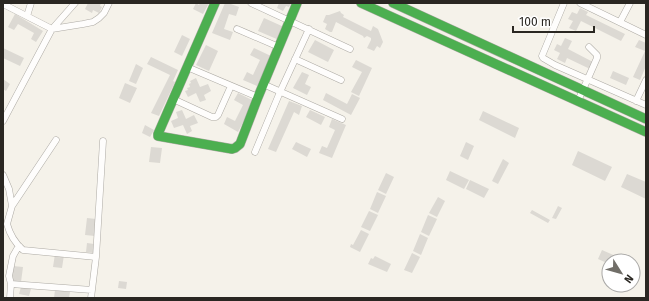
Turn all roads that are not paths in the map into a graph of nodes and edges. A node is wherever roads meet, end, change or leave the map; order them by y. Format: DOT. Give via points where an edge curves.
graph roads {
  1 [pos="31,3"];
  2 [pos="75,3"];
  3 [pos="109,3"];
  4 [pos="215,3"];
  5 [pos="251,3"];
  6 [pos="297,3"];
  7 [pos="361,3"];
  8 [pos="395,3"];
  9 [pos="564,3"];
  10 [pos="580,3"];
  11 [pos="630,3"];
  12 [pos="3,4"];
  13 [pos="28,16"];
  14 [pos="290,21"];
  15 [pos="620,22"];
  16 [pos="446,27"];
  17 [pos="52,28"];
  18 [pos="237,29"];
  19 [pos="309,29"];
  20 [pos="646,35"];
  21 [pos="440,39"];
  22 [pos="279,47"];
  23 [pos="589,47"];
  24 [pos="350,49"];
  25 [pos="295,59"];
  26 [pos="187,67"];
  27 [pos="341,80"];
  28 [pos="587,80"];
  29 [pos="646,80"];
  30 [pos="263,84"];
  31 [pos="232,86"];
  32 [pos="583,90"];
  33 [pos="280,92"];
  34 [pos="258,97"];
  35 [pos="601,98"];
  36 [pos="172,99"];
  37 [pos="636,100"];
  38 [pos="578,101"];
  39 [pos="646,105"];
  40 [pos="596,110"];
  41 [pos="342,119"];
  42 [pos="646,119"];
  43 [pos="3,121"];
  44 [pos="646,132"];
  45 [pos="56,140"];
  46 [pos="103,141"];
  47 [pos="255,152"];
  48 [pos="3,175"];
  49 [pos="12,206"];
  50 [pos="5,227"];
  51 [pos="20,247"];
  52 [pos="96,257"];
  53 [pos="11,284"];
  54 [pos="92,290"];
  55 [pos="10,298"];
  56 [pos="91,298"];
  1 -- 13 [label="street"];
  2 -- 17 [label="street"];
  3 -- 17 [label="street" via="104,13 93,22"];
  4 -- 26 [label="street"];
  5 -- 14 [label="street"];
  6 -- 14 [label="street"];
  7 -- 21 [label="street"];
  8 -- 16 [label="street"];
  9 -- 28 [label="street" via="542,56"];
  10 -- 15 [label="street"];
  11 -- 15 [label="street"];
  12 -- 13 [label="street"];
  13 -- 17 [label="street"];
  14 -- 19 [label="street"];
  14 -- 22 [label="street"];
  15 -- 20 [label="street"];
  16 -- 21 [label="street"];
  16 -- 32 [label="street"];
  17 -- 43 [label="street"];
  18 -- 22 [label="street"];
  19 -- 24 [label="street"];
  19 -- 25 [label="street"];
  21 -- 38 [label="street"];
  22 -- 30 [label="street"];
  23 -- 28 [label="street" via="597,54 597,58"];
  25 -- 27 [label="street"];
  25 -- 33 [label="street"];
  26 -- 31 [label="street"];
  26 -- 36 [label="street"];
  28 -- 32 [label="street"];
  28 -- 37 [label="street"];
  29 -- 37 [label="street"];
  30 -- 33 [label="street"];
  30 -- 34 [label="street"];
  31 -- 34 [label="street"];
  31 -- 36 [label="street" via="216,117"];
  32 -- 35 [label="street"];
  32 -- 38 [label="street"];
  33 -- 41 [label="street"];
  33 -- 47 [label="street"];
  34 -- 36 [label="street" via="240,144 235,149 158,136"];
  35 -- 40 [label="street"];
  35 -- 42 [label="street"];
  37 -- 39 [label="street"];
  38 -- 40 [label="street"];
  40 -- 44 [label="street"];
  45 -- 49 [label="street"];
  46 -- 52 [label="street"];
  48 -- 49 [label="street"];
  49 -- 50 [label="street"];
  50 -- 51 [label="street"];
  51 -- 52 [label="street" via="23,250"];
  51 -- 53 [label="street" via="13,256 9,276"];
  52 -- 54 [label="street"];
  53 -- 54 [label="street"];
  53 -- 55 [label="street"];
  54 -- 56 [label="street"];
}
